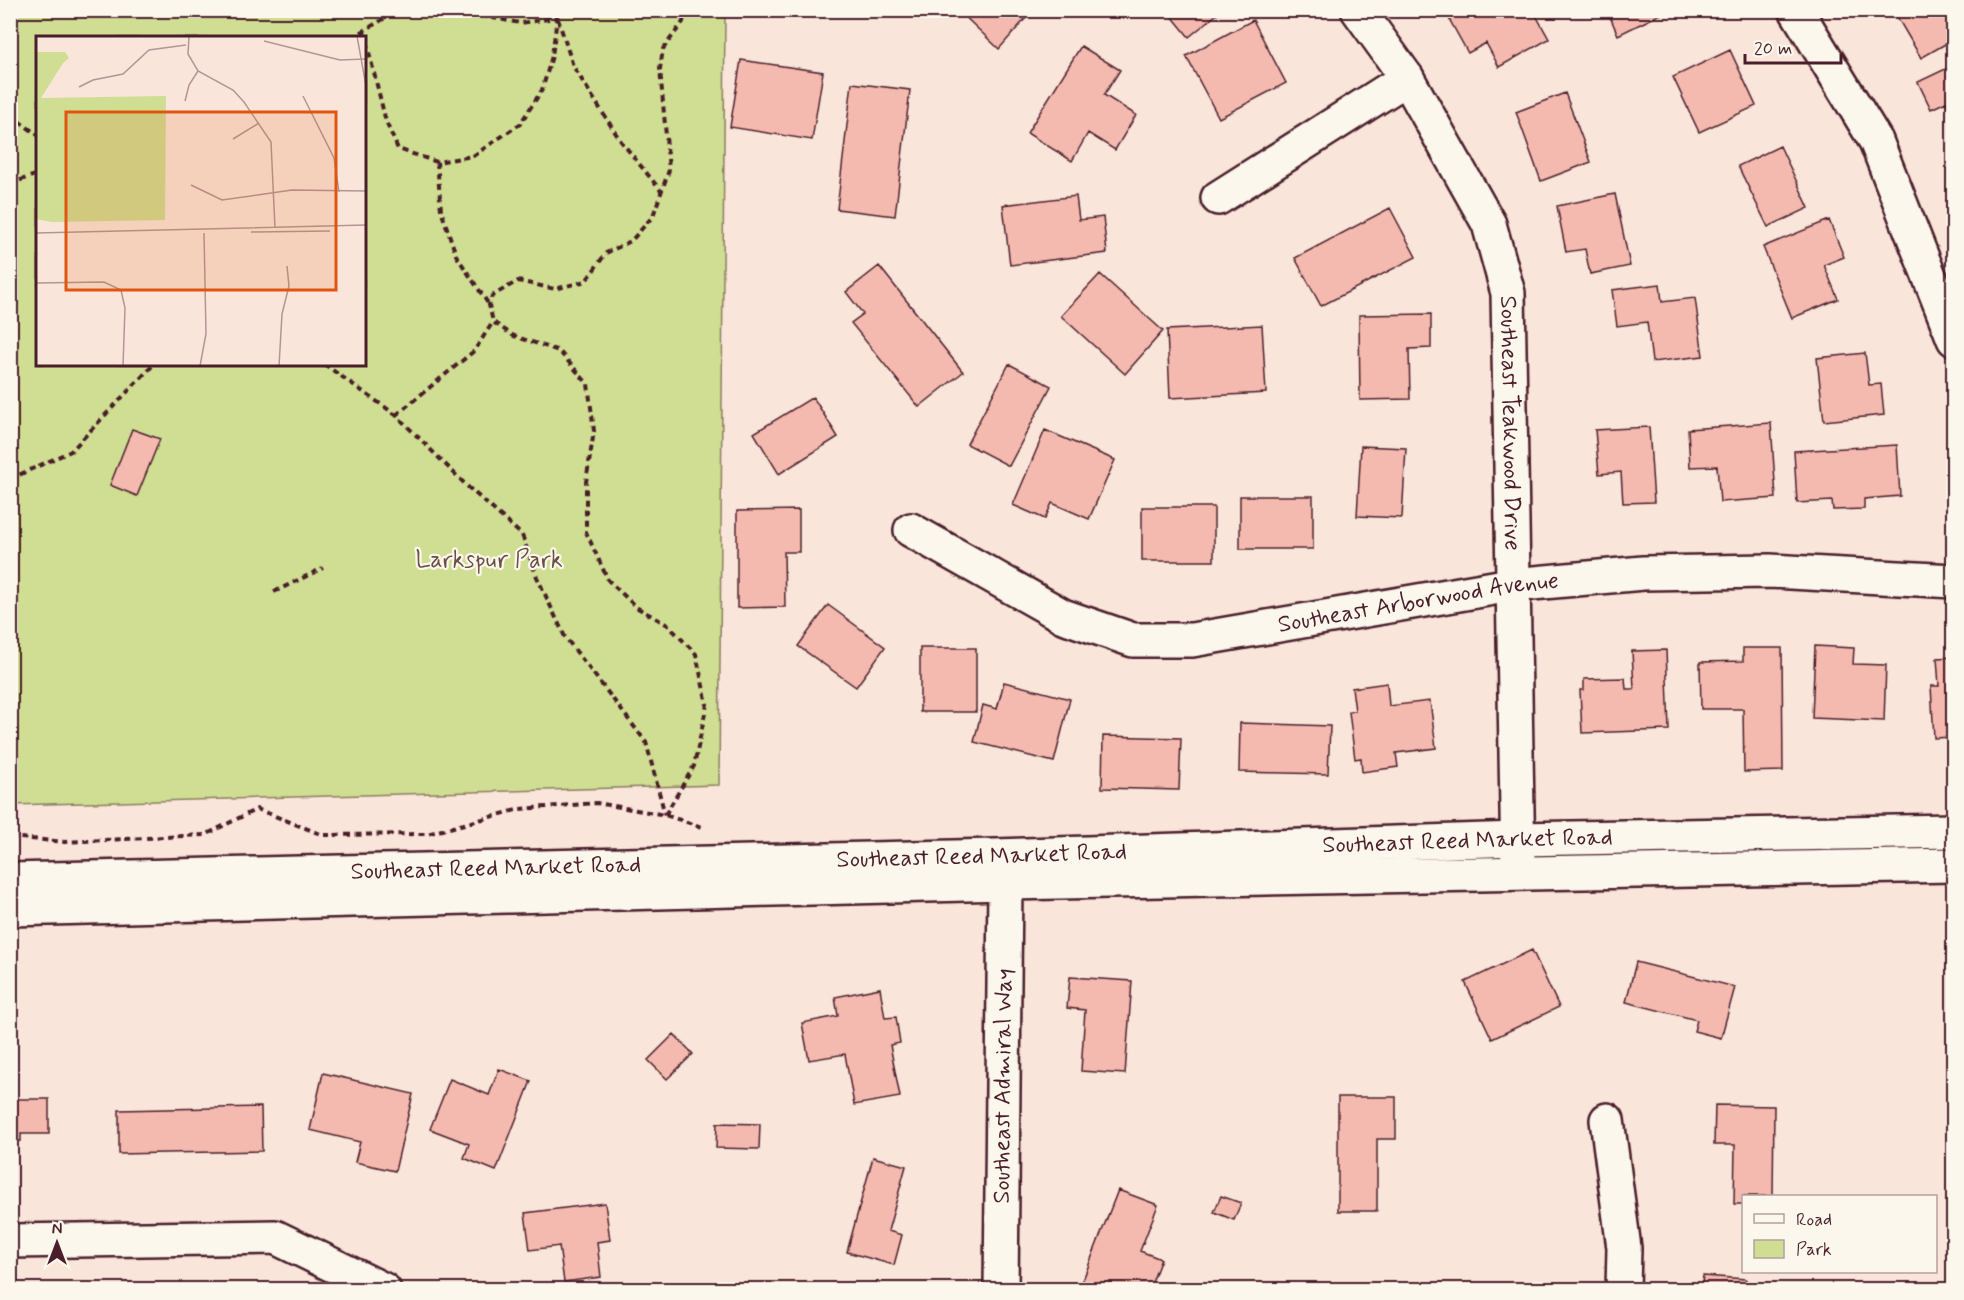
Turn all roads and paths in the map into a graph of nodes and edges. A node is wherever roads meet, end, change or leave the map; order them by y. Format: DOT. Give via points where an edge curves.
graph roads {
  1 [pos="402,10"];
  2 [pos="450,10"];
  3 [pos="560,10"];
  4 [pos="685,10"];
  5 [pos="1358,10"];
  6 [pos="1796,10"];
  7 [pos="558,18"];
  8 [pos="364,32"];
  9 [pos="356,36"];
  10 [pos="365,36"];
  11 [pos="366,40"];
  12 [pos="1407,78"];
  13 [pos="10,115"];
  14 [pos="36,134"];
  15 [pos="437,162"];
  16 [pos="36,175"];
  17 [pos="10,184"];
  18 [pos="661,192"];
  19 [pos="1218,198"];
  20 [pos="489,305"];
  21 [pos="493,322"];
  22 [pos="1953,339"];
  23 [pos="152,366"];
  24 [pos="327,366"];
  25 [pos="396,415"];
  26 [pos="10,479"];
  27 [pos="911,530"];
  28 [pos="323,567"];
  29 [pos="1953,581"];
  30 [pos="1511,585"];
  31 [pos="274,592"];
  32 [pos="665,815"];
  33 [pos="712,830"];
  34 [pos="1953,831"];
  35 [pos="10,837"];
  36 [pos="1518,839"];
  37 [pos="1953,865"];
  38 [pos="1518,875"];
  39 [pos="10,880"];
  40 [pos="1005,883"];
  41 [pos="10,909"];
  42 [pos="1607,1120"];
  43 [pos="10,1241"];
  44 [pos="384,1290"];
  45 [pos="1001,1290"];
  46 [pos="1623,1290"];
  1 -- 8 [label="path"];
  2 -- 7 [label="path" via="520,23"];
  3 -- 7 [label="path"];
  4 -- 18 [label="path" via="683,22 663,50 660,69 669,170"];
  5 -- 12 [label="main road, Southeast Teakwood Drive"];
  6 -- 22 [label="main road" via="1876,141"];
  7 -- 15 [label="path" via="542,90 520,124 473,156"];
  7 -- 18 [label="path" via="573,66 620,140"];
  8 -- 9 [label="path"];
  8 -- 10 [label="path"];
  11 -- 15 [label="path" via="386,122 398,149"];
  12 -- 19 [label="main road"];
  12 -- 30 [label="main road, Southeast Teakwood Drive" via="1489,224 1508,293"];
  13 -- 14 [label="path"];
  15 -- 20 [label="path" via="441,210 456,255"];
  16 -- 17 [label="path"];
  18 -- 20 [label="path" via="653,216 631,241 606,254 586,281 555,289 518,281 492,296"];
  20 -- 21 [label="path"];
  21 -- 25 [label="path" via="474,351"];
  21 -- 32 [label="path" via="514,336 559,351 588,384 594,431 586,482 586,532 608,580 636,606 668,625 696,654 707,704 694,766"];
  23 -- 26 [label="path" via="71,451"];
  24 -- 25 [label="path"];
  25 -- 32 [label="path" via="522,535 565,637 646,742"];
  27 -- 30 [label="main road, Southeast Arborwood Avenue" via="1063,616 1134,640 1192,640"];
  28 -- 31 [label="path"];
  29 -- 30 [label="main road, Southeast Arborwood Avenue" via="1770,571 1643,573"];
  30 -- 36 [label="main road, Southeast Teakwood Drive"];
  32 -- 33 [label="path"];
  32 -- 35 [label="path" via="597,803 520,809 426,834 323,835 257,809 205,835 66,842"];
  34 -- 36 [label="main road, Southeast Reed Market Road"];
  36 -- 38 [label="main road, Southeast Teakwood Drive"];
  36 -- 39 [label="main road, Southeast Reed Market Road" via="1007,856"];
  37 -- 38 [label="main road, Southeast Reed Market Road"];
  38 -- 40 [label="main road, Southeast Reed Market Road"];
  40 -- 41 [label="main road, Southeast Reed Market Road"];
  40 -- 45 [label="main road, Southeast Admiral Way"];
  42 -- 46 [label="main road" via="1624,1248"];
  43 -- 44 [label="main road" via="275,1237"];
}
